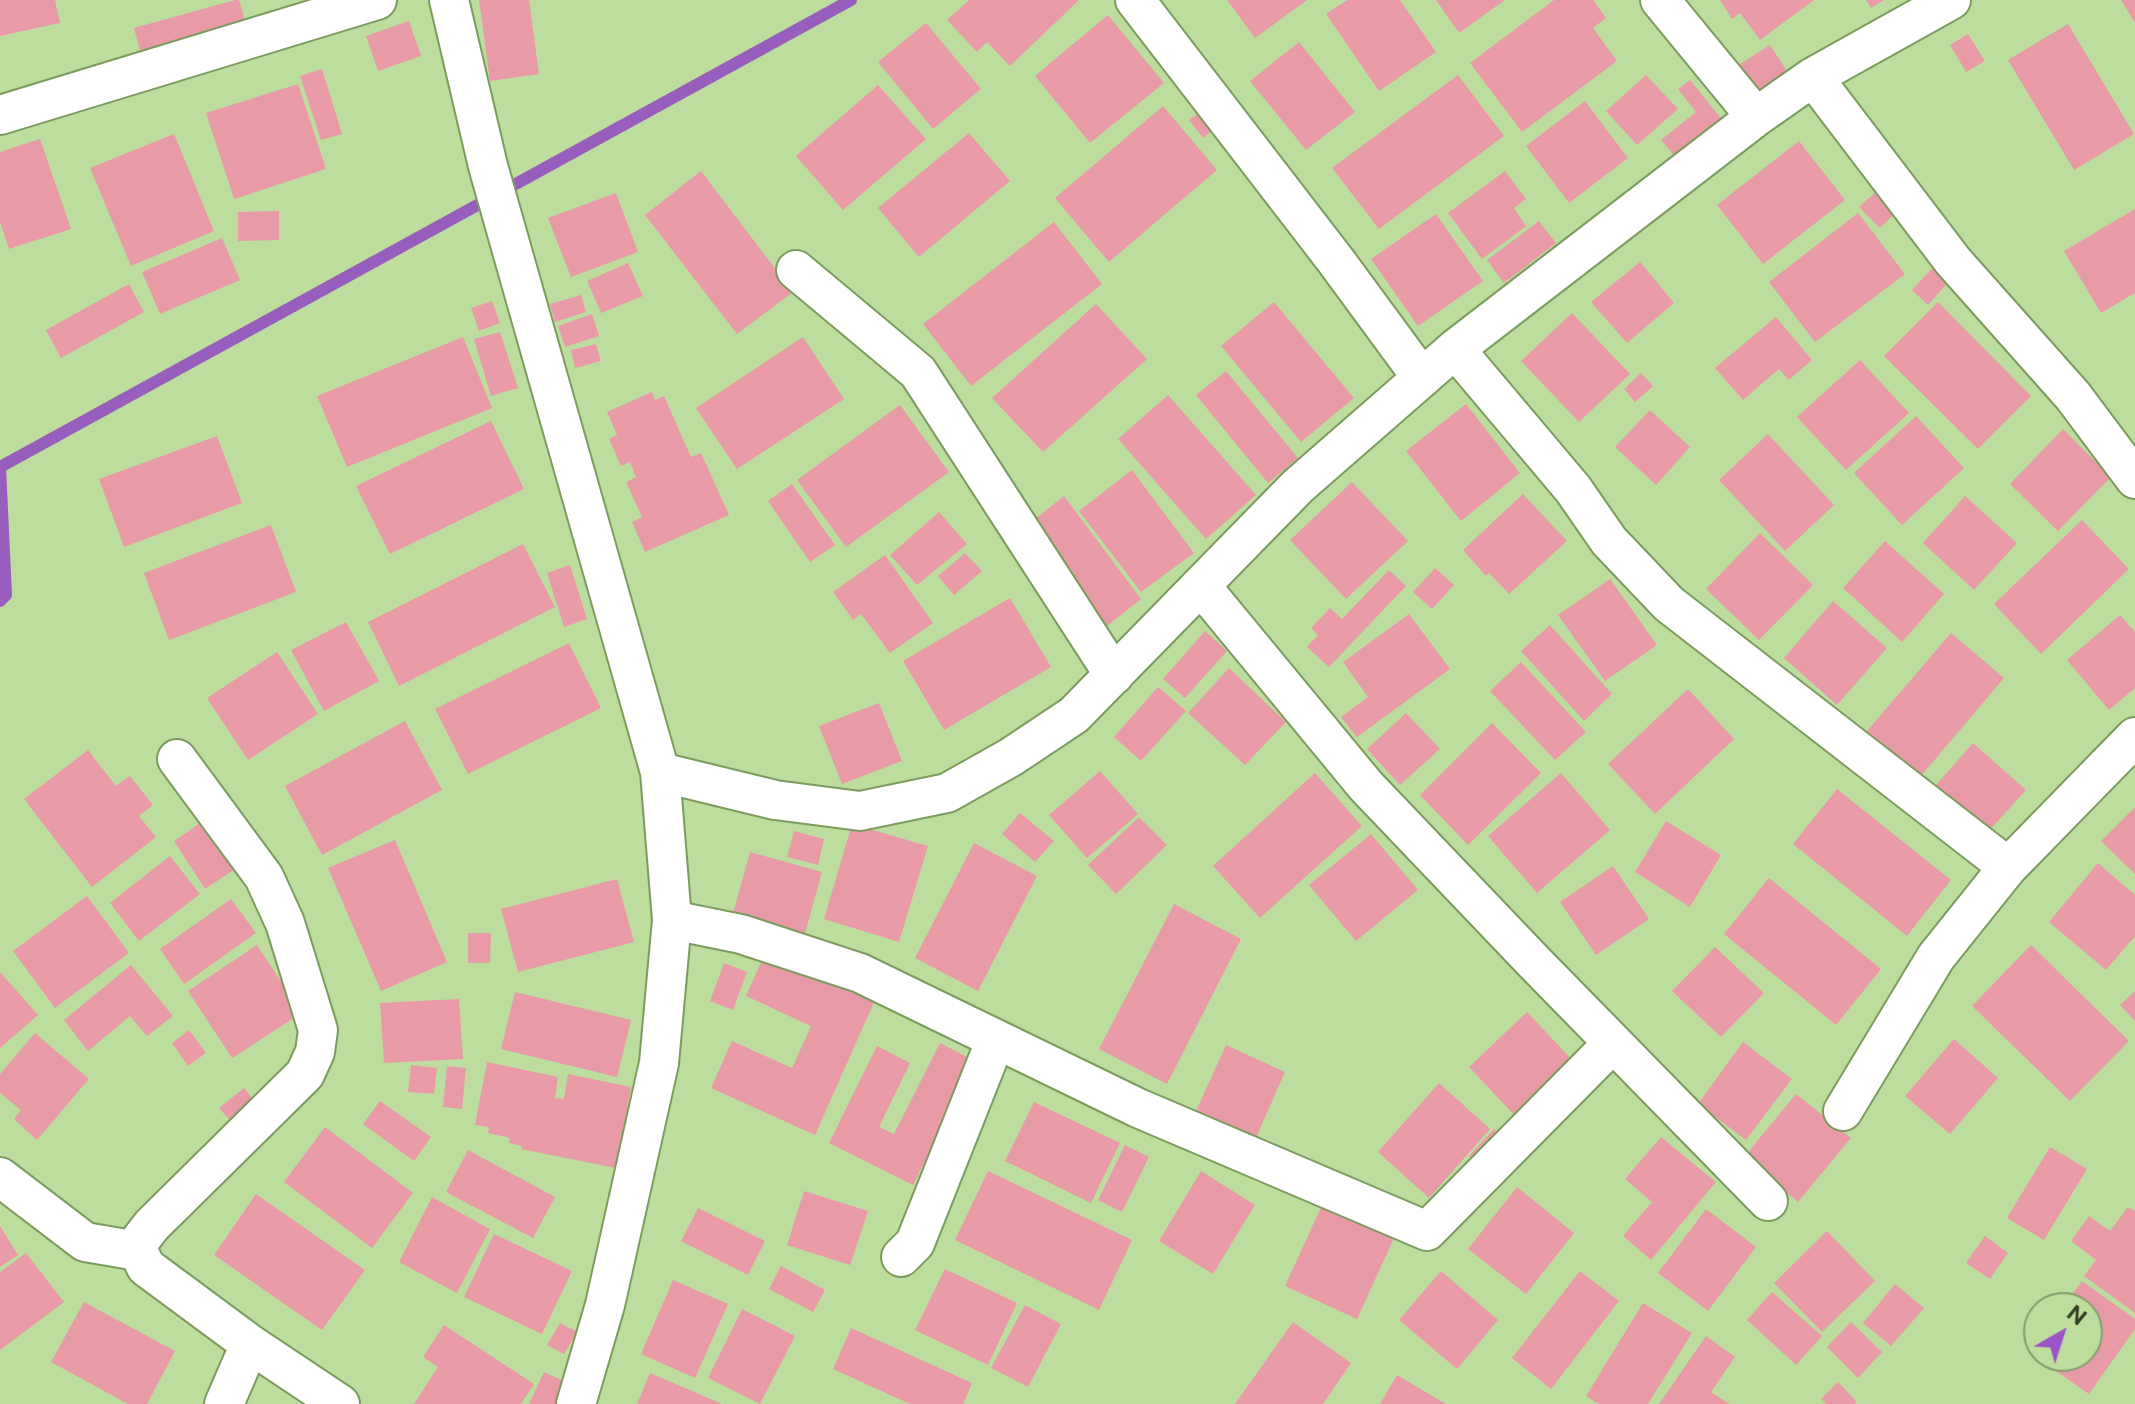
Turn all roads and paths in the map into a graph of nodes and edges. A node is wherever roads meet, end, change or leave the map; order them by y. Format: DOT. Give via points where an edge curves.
graph roads {
  1 [pos="377,0"];
  2 [pos="449,0"];
  3 [pos="1135,0"];
  4 [pos="1660,0"];
  5 [pos="1951,0"];
  6 [pos="1813,77"];
  7 [pos="0,115"];
  8 [pos="1756,117"];
  9 [pos="796,270"];
  10 [pos="1455,349"];
  11 [pos="1422,378"];
  12 [pos="2135,479"];
  13 [pos="1201,586"];
  14 [pos="1114,675"];
  15 [pos="2134,739"];
  16 [pos="177,759"];
  17 [pos="660,772"];
  18 [pos="2008,867"];
  19 [pos="672,920"];
  20 [pos="996,1039"];
  21 [pos="1613,1043"];
  22 [pos="1843,1111"];
  23 [pos="0,1177"];
  24 [pos="1768,1201"];
  25 [pos="138,1251"];
  26 [pos="901,1257"];
  27 [pos="250,1344"];
  28 [pos="224,1404"];
  29 [pos="340,1404"];
  30 [pos="576,1404"];
  1 -- 7 [label="street"];
  2 -- 17 [label="street" via="488,166"];
  3 -- 11 [label="street"];
  4 -- 8 [label="street"];
  5 -- 6 [label="street"];
  6 -- 8 [label="street"];
  6 -- 12 [label="street" via="1953,261 2073,396"];
  8 -- 10 [label="street"];
  9 -- 14 [label="street" via="918,372"];
  10 -- 11 [label="street"];
  10 -- 18 [label="street" via="1573,489 1609,541 1669,604"];
  11 -- 13 [label="street" via="1298,486"];
  13 -- 14 [label="street"];
  13 -- 21 [label="street" via="1366,786"];
  14 -- 17 [label="street" via="1074,715 947,793 860,811 775,800"];
  15 -- 18 [label="street"];
  16 -- 25 [label="street" via="264,877 285,923 318,1030 305,1074 152,1225"];
  17 -- 19 [label="street"];
  18 -- 22 [label="street" via="1936,957"];
  19 -- 20 [label="street" via="741,934 860,973"];
  19 -- 30 [label="street" via="659,1063 605,1305"];
  20 -- 21 [label="street" via="1138,1108 1427,1231"];
  20 -- 26 [label="street" via="915,1243"];
  21 -- 24 [label="street"];
  23 -- 25 [label="street" via="85,1242"];
  25 -- 27 [label="street" via="146,1267"];
  27 -- 28 [label="street"];
  27 -- 29 [label="street"];
}
